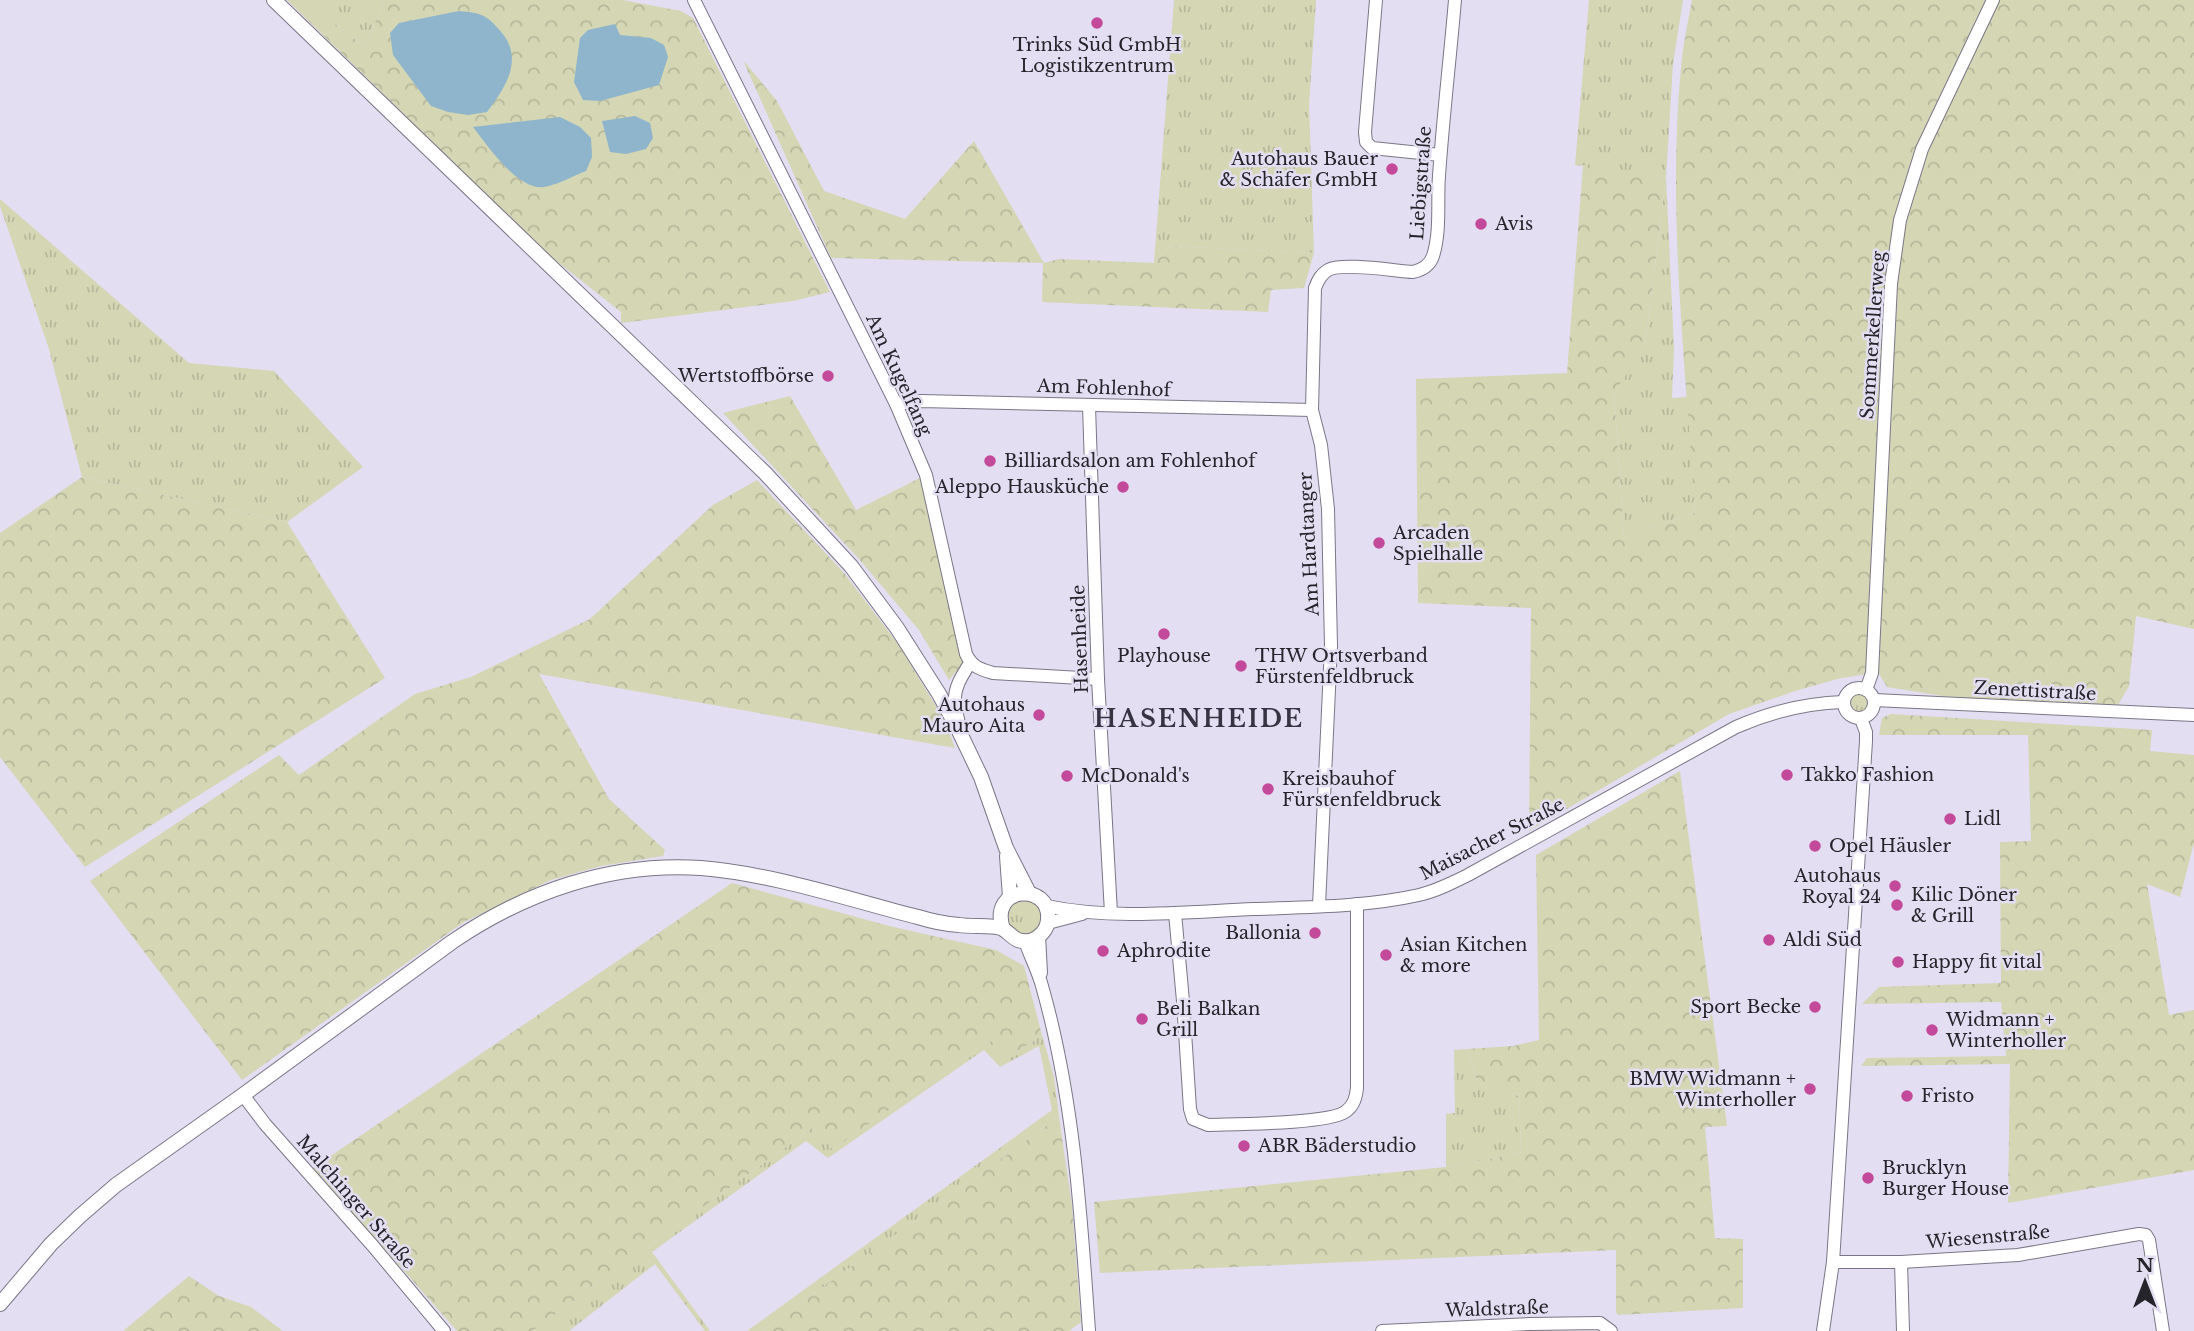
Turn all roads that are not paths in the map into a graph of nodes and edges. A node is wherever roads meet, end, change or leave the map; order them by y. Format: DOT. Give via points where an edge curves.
graph roads {
  1 [pos="274,0"];
  2 [pos="694,0"];
  3 [pos="1376,0"];
  4 [pos="1455,0"];
  5 [pos="1993,0"];
  6 [pos="1440,155"];
  7 [pos="1314,308"];
  8 [pos="896,404"];
  9 [pos="1089,406"];
  10 [pos="1312,410"];
  11 [pos="970,663"];
  12 [pos="1098,679"];
  13 [pos="1870,695"];
  14 [pos="1843,702"];
  15 [pos="2194,715"];
  16 [pos="1861,719"];
  17 [pos="960,732"];
  18 [pos="1006,848"];
  19 [pos="1029,893"];
  20 [pos="1010,897"];
  21 [pos="1357,904"];
  22 [pos="1046,906"];
  23 [pos="1319,906"];
  24 [pos="1001,911"];
  25 [pos="1089,913"];
  26 [pos="1111,913"];
  27 [pos="1174,913"];
  28 [pos="1048,923"];
  29 [pos="959,925"];
  30 [pos="1003,929"];
  31 [pos="1032,939"];
  32 [pos="243,1095"];
  33 [pos="1833,1262"];
  34 [pos="1900,1262"];
  35 [pos="0,1304"];
  36 [pos="1441,1330"];
  37 [pos="444,1331"];
  38 [pos="1089,1331"];
  39 [pos="1382,1331"];
  40 [pos="1611,1331"];
  41 [pos="1823,1331"];
  42 [pos="1903,1331"];
  43 [pos="2163,1331"];
  1 -- 17 [label="main road" via="765,473 851,566 897,628"];
  2 -- 8 [label="street, Am Kugelfang"];
  3 -- 6 [label="street" via="1366,142 1373,148"];
  4 -- 6 [label="street, Liebigstraße"];
  5 -- 13 [label="street, Sommerkellerweg" via="1922,149 1900,220 1891,284"];
  6 -- 7 [label="street, Liebigstraße" via="1436,233 1429,263 1413,272 1329,269 1315,288"];
  7 -- 10 [label="street, Am Hardtanger"];
  8 -- 9 [label="street, Am Fohlenhof"];
  8 -- 11 [label="street, Am Kugelfang" via="926,475"];
  9 -- 10 [label="street, Am Fohlenhof"];
  9 -- 12 [label="street, Hasenheide"];
  10 -- 23 [label="street, Am Hardtanger" via="1328,509 1330,594"];
  11 -- 12 [label="street" via="993,673"];
  11 -- 17 [label="street" via="959,681 955,701"];
  12 -- 26 [label="street, Hasenheide"];
  13 -- 14 [label="street" via="1852,689"];
  13 -- 15 [label="street, Zenettistraße"];
  13 -- 16 [label="street" via="1872,712"];
  14 -- 16 [label="street" via="1847,714"];
  14 -- 21 [label="street, Maisacher Straße" via="1800,706 1759,717 1452,883 1420,895"];
  16 -- 33 [label="street" via="1866,741 1864,790"];
  17 -- 18 [label="main road"];
  18 -- 19 [label="main road"];
  18 -- 20 [label="main road"];
  19 -- 20 [label="main road"];
  19 -- 22 [label="main road"];
  20 -- 24 [label="main road"];
  21 -- 23 [label="street, Maisacher Straße"];
  21 -- 27 [label="street" via="1357,1088 1352,1106 1335,1116 1314,1119 1208,1125 1193,1119 1190,1109"];
  22 -- 25 [label="street, Maisacher Straße"];
  22 -- 28 [label="main road"];
  23 -- 27 [label="street, Maisacher Straße"];
  24 -- 29 [label="main road"];
  24 -- 30 [label="main road"];
  25 -- 26 [label="street, Maisacher Straße"];
  25 -- 28 [label="street, Maisacher Straße"];
  26 -- 27 [label="street, Maisacher Straße"];
  28 -- 31 [label="main road"];
  29 -- 30 [label="main road"];
  29 -- 32 [label="main road" via="778,881 700,868 629,871 582,879 485,920"];
  30 -- 31 [label="main road" via="1012,938"];
  31 -- 38 [label="street" via="1063,1079 1081,1202"];
  32 -- 35 [label="main road" via="116,1185 51,1244"];
  32 -- 37 [label="street, Malchinger Straße"];
  33 -- 34 [label="street, Wiesenstraße"];
  33 -- 41 [label="street"];
  34 -- 42 [label="street"];
  34 -- 43 [label="street, Wiesenstraße" via="2018,1255 2146,1235"];
  36 -- 39 [label="street, Waldstraße"];
  36 -- 40 [label="street, Waldstraße" via="1601,1323"];
}
